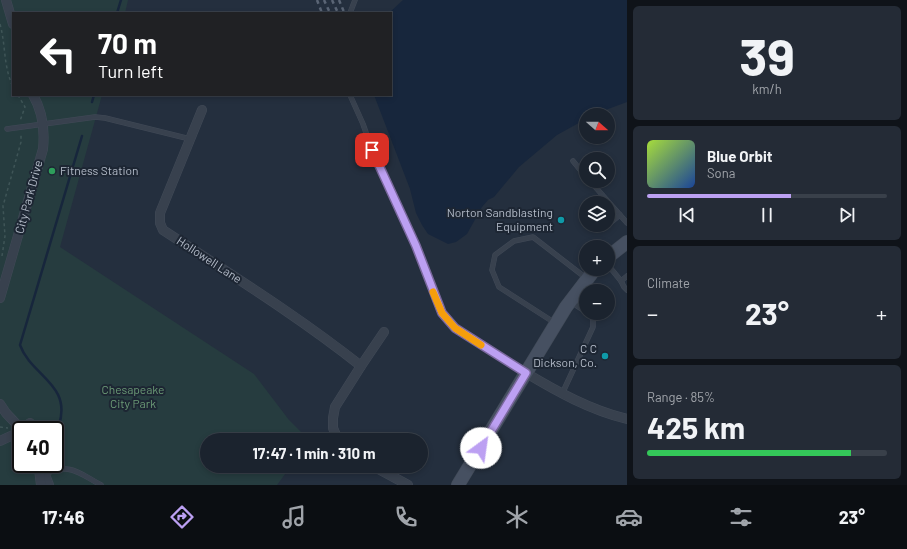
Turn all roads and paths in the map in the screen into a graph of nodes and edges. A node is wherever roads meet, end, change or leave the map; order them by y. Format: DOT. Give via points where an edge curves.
graph roads {
  1 [pos="6,0"];
  2 [pos="355,0"];
  3 [pos="350,12"];
  4 [pos="12,21"];
  5 [pos="0,24"];
  6 [pos="12,84"];
  7 [pos="19,96"];
  8 [pos="34,96"];
  9 [pos="350,96"];
  10 [pos="202,110"];
  11 [pos="44,124"];
  12 [pos="20,127"];
  13 [pos="6,128"];
  14 [pos="190,139"];
  15 [pos="573,161"];
  16 [pos="579,168"];
  17 [pos="596,188"];
  18 [pos="620,214"];
  19 [pos="615,218"];
  20 [pos="627,223"];
  21 [pos="627,242"];
  22 [pos="615,251"];
  23 [pos="1,262"];
  24 [pos="579,266"];
  25 [pos="615,274"];
  26 [pos="589,276"];
  27 [pos="627,276"];
  28 [pos="621,281"];
  29 [pos="627,290"];
  30 [pos="0,298"];
  31 [pos="570,301"];
  32 [pos="579,307"];
  33 [pos="593,320"];
  34 [pos="556,324"];
  35 [pos="384,332"];
  36 [pos="361,366"];
  37 [pos="526,373"];
  38 [pos="562,394"];
  39 [pos="0,404"];
  40 [pos="627,419"];
  41 [pos="14,421"];
  42 [pos="335,433"];
  43 [pos="12,435"];
  44 [pos="0,442"];
  45 [pos="386,473"];
  46 [pos="42,474"];
  47 [pos="41,485"];
  48 [pos="49,485"];
  49 [pos="101,485"];
  50 [pos="408,485"];
  51 [pos="458,485"];
  1 -- 4 [label="street"];
  2 -- 3 [label="lane"];
  5 -- 6 [label="path" via="6,69"];
  7 -- 12 [label="path" via="25,107"];
  8 -- 11 [label="street, City Park Drive"];
  9 -- 37 [label="lane" via="416,246 442,313 455,328"];
  10 -- 14 [label="street, Hollowell Lane"];
  11 -- 12 [label="lane"];
  11 -- 14 [label="lane" via="105,118"];
  11 -- 30 [label="street, City Park Drive" via="43,149"];
  12 -- 13 [label="lane"];
  12 -- 23 [label="path" via="21,142 3,206 5,236"];
  14 -- 36 [label="street, Hollowell Lane" via="160,213 160,222 164,230 254,289"];
  15 -- 16 [label="lane"];
  17 -- 18 [label="lane"];
  18 -- 19 [label="lane"];
  18 -- 20 [label="lane"];
  21 -- 22 [label="street"];
  24 -- 34 [label="lane" via="533,237 514,241 495,256 492,270 499,287"];
  25 -- 28 [label="lane"];
  26 -- 31 [label="street"];
  27 -- 28 [label="lane"];
  28 -- 29 [label="lane"];
  31 -- 32 [label="lane"];
  31 -- 34 [label="street"];
  33 -- 38 [label="lane" via="593,327"];
  34 -- 37 [label="street"];
  35 -- 36 [label="street"];
  36 -- 42 [label="street" via="335,407 333,428"];
  37 -- 38 [label="street"];
  37 -- 51 [label="street"];
  38 -- 40 [label="street"];
  39 -- 41 [label="street"];
  43 -- 44 [label="street"];
  45 -- 50 [label="street"];
  46 -- 47 [label="street"];
  46 -- 48 [label="street"];
  46 -- 49 [label="lane" via="60,468 74,470"];
}
